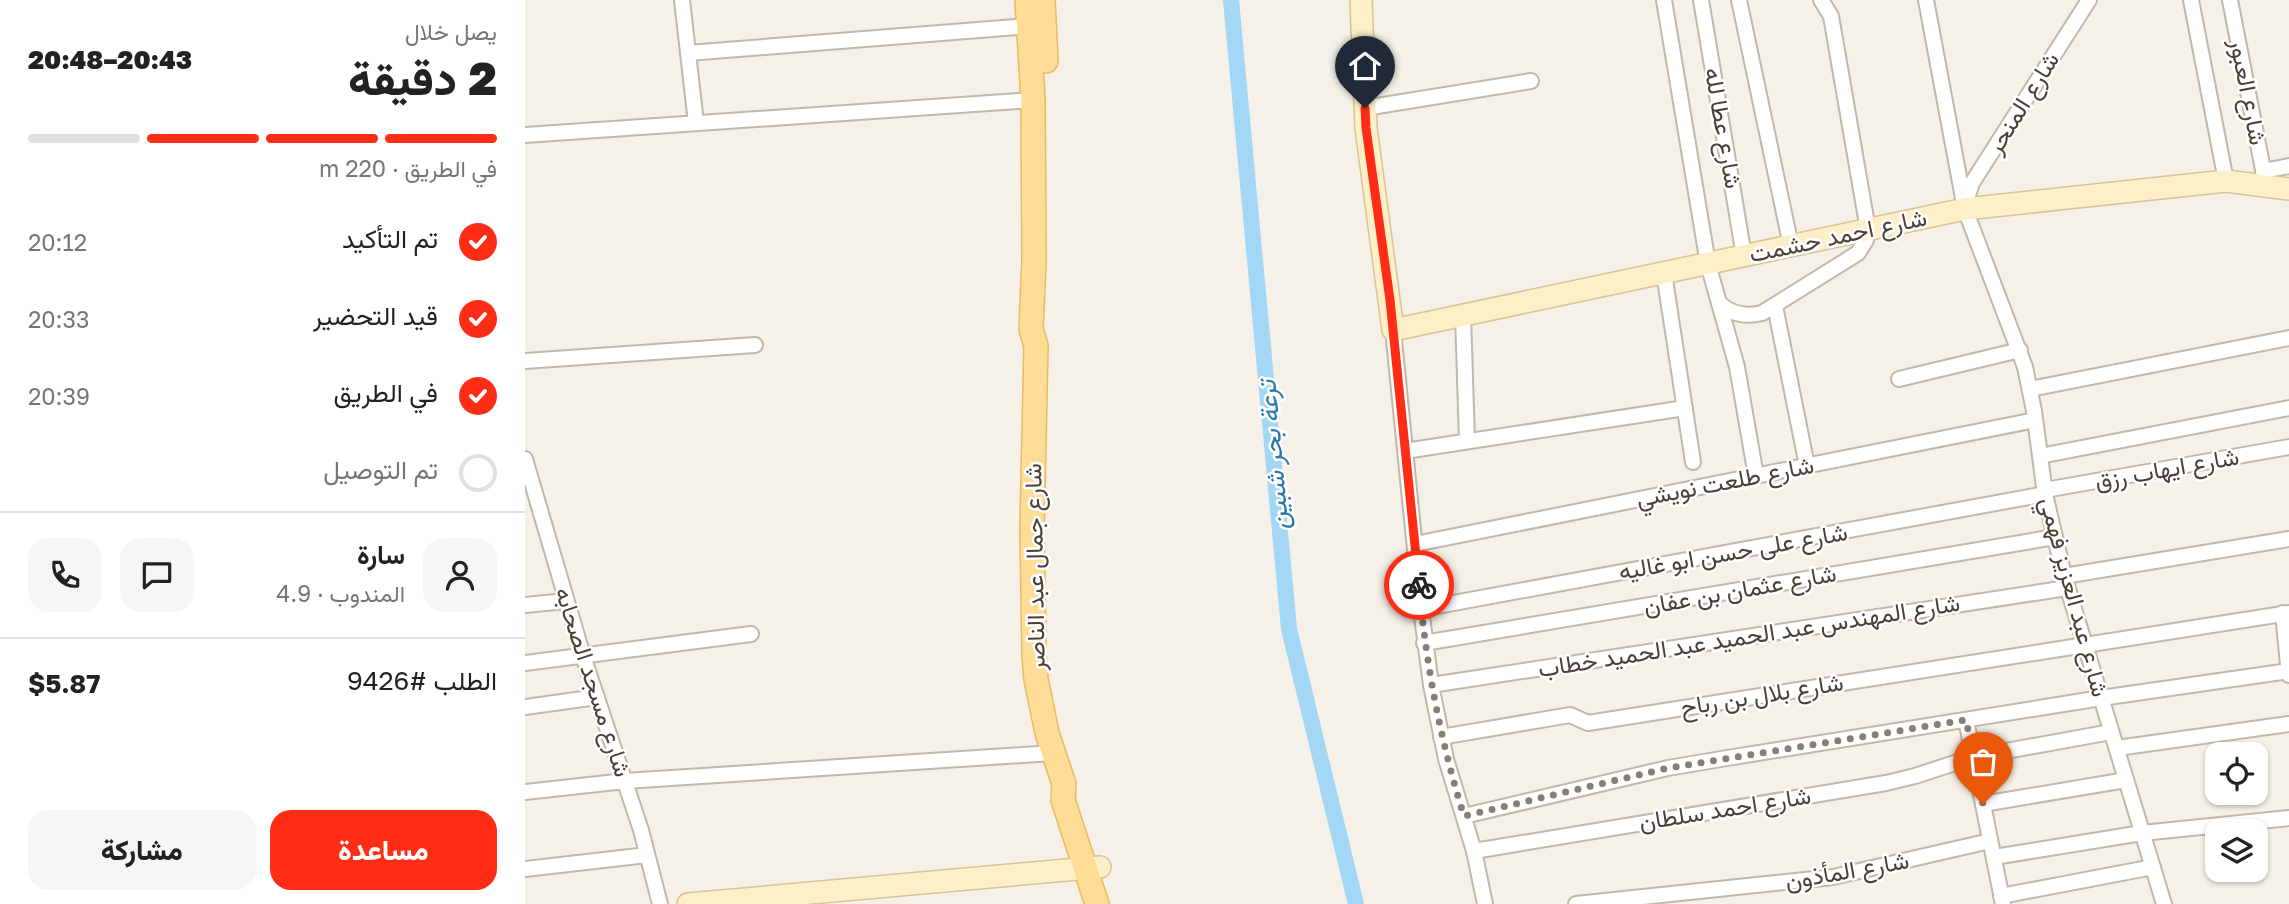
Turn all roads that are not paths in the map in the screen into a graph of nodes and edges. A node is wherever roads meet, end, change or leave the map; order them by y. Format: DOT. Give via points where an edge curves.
graph roads {
  1 [pos="683,0"];
  2 [pos="1027,0"];
  3 [pos="1043,0"];
  4 [pos="1361,0"];
  5 [pos="1664,0"];
  6 [pos="1701,0"];
  7 [pos="1739,0"];
  8 [pos="1821,0"];
  9 [pos="1829,0"];
  10 [pos="1926,0"];
  11 [pos="2089,0"];
  12 [pos="2191,0"];
  13 [pos="2230,0"];
  14 [pos="1831,16"];
  15 [pos="1029,26"];
  16 [pos="688,52"];
  17 [pos="1531,81"];
  18 [pos="1034,100"];
  19 [pos="1365,108"];
  20 [pos="696,124"];
  21 [pos="525,135"];
  22 [pos="2289,166"];
  23 [pos="2265,178"];
  24 [pos="2227,181"];
  25 [pos="2289,189"];
  26 [pos="1965,209"];
  27 [pos="1868,230"];
  28 [pos="1791,246"];
  29 [pos="1744,256"];
  30 [pos="1708,264"];
  31 [pos="1664,273"];
  32 [pos="1719,303"];
  33 [pos="1775,306"];
  34 [pos="1463,315"];
  35 [pos="1393,330"];
  36 [pos="2289,338"];
  37 [pos="755,345"];
  38 [pos="1036,346"];
  39 [pos="2020,350"];
  40 [pos="525,361"];
  41 [pos="1899,379"];
  42 [pos="2031,389"];
  43 [pos="1685,408"];
  44 [pos="2289,408"];
  45 [pos="2035,420"];
  46 [pos="1467,441"];
  47 [pos="2289,447"];
  48 [pos="1405,451"];
  49 [pos="2039,456"];
  50 [pos="525,459"];
  51 [pos="1693,462"];
  52 [pos="1807,466"];
  53 [pos="1756,476"];
  54 [pos="2045,492"];
  55 [pos="2055,537"];
  56 [pos="2289,539"];
  57 [pos="1415,544"];
  58 [pos="2066,582"];
  59 [pos="566,601"];
  60 [pos="525,606"];
  61 [pos="1421,609"];
  62 [pos="2286,613"];
  63 [pos="751,634"];
  64 [pos="1425,643"];
  65 [pos="2084,643"];
  66 [pos="583,656"];
  67 [pos="525,663"];
  68 [pos="2289,673"];
  69 [pos="1431,685"];
  70 [pos="597,697"];
  71 [pos="2101,698"];
  72 [pos="525,706"];
  73 [pos="1966,720"];
  74 [pos="2289,724"];
  75 [pos="2111,732"];
  76 [pos="1441,737"];
  77 [pos="2117,748"];
  78 [pos="1053,753"];
  79 [pos="1973,757"];
  80 [pos="2126,780"];
  81 [pos="625,781"];
  82 [pos="525,792"];
  83 [pos="1983,804"];
  84 [pos="1464,816"];
  85 [pos="2289,818"];
  86 [pos="2143,833"];
  87 [pos="1990,841"];
  88 [pos="1474,851"];
  89 [pos="647,855"];
  90 [pos="1994,858"];
  91 [pos="2153,867"];
  92 [pos="1093,868"];
  93 [pos="525,869"];
  94 [pos="1650,900"];
  95 [pos="2002,900"];
  96 [pos="660,904"];
  97 [pos="688,904"];
  98 [pos="1097,904"];
  99 [pos="1111,904"];
  100 [pos="1485,904"];
  101 [pos="1576,904"];
  102 [pos="2164,904"];
  1 -- 16 [label="street"];
  2 -- 15 [label="main road, شارع جمال عبد الناصر"];
  3 -- 38 [label="main road, شارع جمال عبد الناصر" via="1048,237 1044,325"];
  4 -- 19 [label="street"];
  5 -- 30 [label="street"];
  6 -- 29 [label="street, شارع عطا لله"];
  7 -- 28 [label="street"];
  8 -- 14 [label="street"];
  9 -- 14 [label="street"];
  10 -- 26 [label="street, شارع عبد العزيز فهمي"];
  11 -- 26 [label="street, شارع المنحر" via="1972,183"];
  12 -- 24 [label="street"];
  13 -- 23 [label="street, شارع العبور"];
  14 -- 27 [label="street"];
  15 -- 16 [label="street"];
  15 -- 18 [label="main road, شارع جمال عبد الناصر"];
  16 -- 20 [label="street"];
  17 -- 19 [label="street"];
  18 -- 20 [label="street"];
  18 -- 38 [label="main road, شارع جمال عبد الناصر" via="1031,329"];
  19 -- 35 [label="street"];
  20 -- 21 [label="street"];
  22 -- 23 [label="street"];
  23 -- 24 [label="street, شارع احمد حشمت"];
  23 -- 25 [label="street, شارع احمد حشمت"];
  24 -- 26 [label="street, شارع احمد حشمت"];
  26 -- 27 [label="street, شارع احمد حشمت"];
  26 -- 39 [label="street, شارع عبد العزيز فهمي"];
  27 -- 28 [label="street, شارع احمد حشمت"];
  27 -- 33 [label="street" via="1858,253"];
  28 -- 29 [label="street, شارع احمد حشمت"];
  29 -- 30 [label="street, شارع احمد حشمت"];
  30 -- 31 [label="street, شارع احمد حشمت"];
  30 -- 32 [label="street"];
  31 -- 34 [label="street, شارع احمد حشمت"];
  31 -- 43 [label="street"];
  32 -- 33 [label="street" via="1745,316"];
  32 -- 53 [label="street" via="1737,368"];
  33 -- 52 [label="street"];
  34 -- 35 [label="street, شارع احمد حشمت"];
  34 -- 46 [label="street"];
  35 -- 48 [label="street"];
  36 -- 42 [label="street"];
  37 -- 40 [label="street"];
  38 -- 78 [label="main road, شارع جمال عبد الناصر" via="1032,627 1036,679"];
  39 -- 41 [label="street"];
  39 -- 42 [label="street, شارع عبد العزيز فهمي"];
  42 -- 45 [label="street, شارع عبد العزيز فهمي"];
  43 -- 46 [label="street"];
  43 -- 51 [label="street"];
  44 -- 49 [label="street"];
  45 -- 49 [label="street, شارع عبد العزيز فهمي"];
  45 -- 52 [label="street, شارع طلعت نويشي"];
  46 -- 48 [label="street"];
  47 -- 54 [label="street, شارع ايهاب رزق"];
  48 -- 57 [label="street"];
  49 -- 54 [label="street, شارع عبد العزيز فهمي"];
  50 -- 59 [label="street, شارع مسجد الصحابه"];
  52 -- 53 [label="street, شارع طلعت نويشي"];
  53 -- 57 [label="street, شارع طلعت نويشي"];
  54 -- 55 [label="street, شارع عبد العزيز فهمي"];
  54 -- 61 [label="street, شارع على حسن ابو غاليه"];
  55 -- 58 [label="street, شارع عبد العزيز فهمي"];
  55 -- 64 [label="street, شارع عثمان بن عفان"];
  56 -- 58 [label="street, شارع المهندس عبد الحميد عبد الحميد خطاب"];
  57 -- 61 [label="street"];
  58 -- 65 [label="street, شارع عبد العزيز فهمي"];
  58 -- 69 [label="street, شارع المهندس عبد الحميد عبد الحميد خطاب"];
  59 -- 60 [label="street"];
  59 -- 66 [label="street, شارع مسجد الصحابه"];
  61 -- 64 [label="street"];
  62 -- 65 [label="street, شارع بلال بن رباح"];
  62 -- 68 [label="street"];
  63 -- 66 [label="street"];
  64 -- 69 [label="street"];
  65 -- 71 [label="street, شارع عبد العزيز فهمي"];
  65 -- 76 [label="street, شارع بلال بن رباح" via="1588,723 1570,715"];
  66 -- 67 [label="street"];
  66 -- 70 [label="street, شارع مسجد الصحابه"];
  68 -- 71 [label="street"];
  69 -- 76 [label="street"];
  70 -- 72 [label="street"];
  70 -- 81 [label="street, شارع مسجد الصحابه"];
  71 -- 73 [label="street"];
  71 -- 75 [label="street, شارع عبد العزيز فهمي"];
  73 -- 79 [label="street"];
  73 -- 84 [label="street" via="1668,768"];
  74 -- 77 [label="street"];
  75 -- 77 [label="street, شارع عبد العزيز فهمي"];
  75 -- 79 [label="street, شارع احمد سلطان"];
  76 -- 84 [label="street"];
  77 -- 80 [label="street, شارع عبد العزيز فهمي"];
  78 -- 81 [label="street"];
  78 -- 92 [label="main road, شارع جمال عبد الناصر" via="1064,784 1065,805"];
  79 -- 83 [label="street"];
  79 -- 88 [label="street, شارع احمد سلطان" via="1886,783"];
  80 -- 83 [label="street"];
  80 -- 86 [label="street, شارع عبد العزيز فهمي"];
  81 -- 82 [label="street"];
  81 -- 89 [label="street, شارع مسجد الصحابه"];
  83 -- 87 [label="street"];
  84 -- 88 [label="street"];
  85 -- 86 [label="street"];
  86 -- 90 [label="street"];
  86 -- 91 [label="street, شارع عبد العزيز فهمي"];
  87 -- 90 [label="street"];
  87 -- 94 [label="street, شارع المأذون" via="1833,877"];
  88 -- 100 [label="street"];
  89 -- 93 [label="street"];
  89 -- 96 [label="street, شارع مسجد الصحابه"];
  90 -- 95 [label="street"];
  91 -- 95 [label="street"];
  91 -- 102 [label="street, شارع عبد العزيز فهمي"];
  92 -- 97 [label="street"];
  92 -- 98 [label="main road, شارع جمال عبد الناصر"];
  92 -- 99 [label="main road, شارع جمال عبد الناصر"];
  94 -- 101 [label="street, شارع المأذون"];
}
